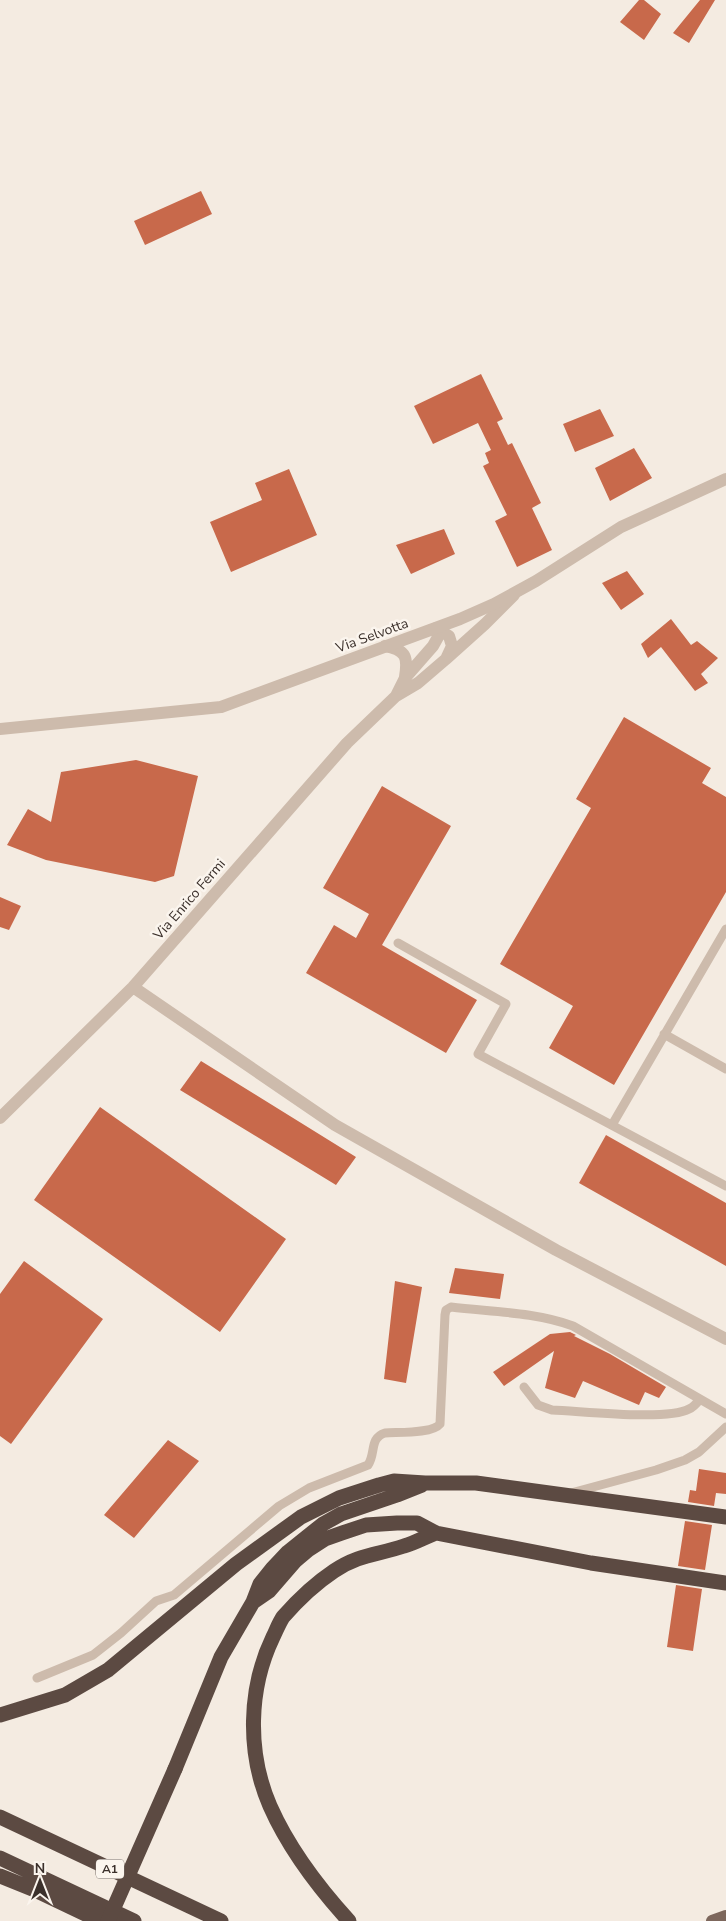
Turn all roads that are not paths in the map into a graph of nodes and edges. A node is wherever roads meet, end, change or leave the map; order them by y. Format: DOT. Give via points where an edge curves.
graph roads {
  1 [pos="726,480"];
  2 [pos="518,591"];
  3 [pos="436,628"];
  4 [pos="385,646"];
  5 [pos="446,658"];
  6 [pos="404,678"];
  7 [pos="396,696"];
  8 [pos="0,728"];
  9 [pos="726,929"];
  10 [pos="398,943"];
  11 [pos="132,987"];
  12 [pos="664,1034"];
  13 [pos="726,1069"];
  14 [pos="0,1118"];
  15 [pos="612,1125"];
  16 [pos="726,1186"];
  17 [pos="726,1339"];
  18 [pos="524,1387"];
  19 [pos="700,1399"];
  20 [pos="726,1414"];
  21 [pos="726,1427"];
  22 [pos="425,1483"];
  23 [pos="566,1495"];
  24 [pos="726,1518"];
  25 [pos="436,1532"];
  26 [pos="726,1583"];
  27 [pos="253,1602"];
  28 [pos="37,1678"];
  29 [pos="0,1716"];
  30 [pos="0,1818"];
  31 [pos="0,1858"];
  32 [pos="0,1876"];
  33 [pos="726,1916"];
  34 [pos="133,1920"];
  35 [pos="108,1921"];
  36 [pos="221,1921"];
  37 [pos="349,1921"];
  38 [pos="712,1921"];
  1 -- 2 [label="street, Via Selvotta" via="621,527"];
  2 -- 3 [label="street, Via Selvotta"];
  2 -- 5 [label="street, Via Enrico Fermi"];
  3 -- 4 [label="street, Via Selvotta"];
  3 -- 5 [label="street" via="449,636 452,646"];
  3 -- 6 [label="street, Via Enrico Fermi" via="438,637"];
  4 -- 6 [label="street, Via Enrico Fermi" via="397,648 405,655"];
  4 -- 8 [label="street, Via Selvotta" via="221,707"];
  5 -- 7 [label="street, Via Enrico Fermi" via="418,684"];
  6 -- 7 [label="street, Via Enrico Fermi"];
  7 -- 11 [label="street, Via Enrico Fermi" via="347,743"];
  9 -- 12 [label="lane"];
  10 -- 15 [label="lane" via="506,1004 478,1054"];
  11 -- 14 [label="street, Via Enrico Fermi"];
  11 -- 17 [label="street" via="335,1125 556,1250"];
  12 -- 13 [label="lane"];
  12 -- 15 [label="lane"];
  15 -- 16 [label="lane"];
  18 -- 19 [label="lane" via="538,1405 552,1410 654,1415 677,1413 695,1406"];
  19 -- 20 [label="lane"];
  19 -- 28 [label="lane" via="574,1326 553,1318 451,1307 445,1315 440,1424 436,1428 379,1435 368,1465 318,1484 278,1506 174,1595 156,1601 106,1646 93,1655"];
  21 -- 23 [label="lane" via="699,1452 685,1460"];
  22 -- 23 [label="highway" via="476,1483"];
  22 -- 27 [label="highway" via="397,1496 341,1514 323,1524 272,1569 260,1584"];
  22 -- 29 [label="highway" via="394,1481 319,1507 236,1564 108,1670 65,1695"];
  23 -- 24 [label="highway"];
  25 -- 26 [label="highway" via="591,1562"];
  25 -- 27 [label="highway" via="417,1524 397,1523 366,1525 342,1532 325,1539 295,1560 269,1590"];
  25 -- 37 [label="highway" via="404,1546 361,1556 333,1571 283,1618 266,1651 256,1682 253,1718 257,1766 270,1806 296,1853 324,1893"];
  27 -- 35 [label="highway, bridge" via="221,1657"];
  30 -- 36 [label="highway, A1"];
  31 -- 34 [label="highway"];
  32 -- 34 [label="highway" via="98,1920"];
  33 -- 38 [label="main road"];
}
